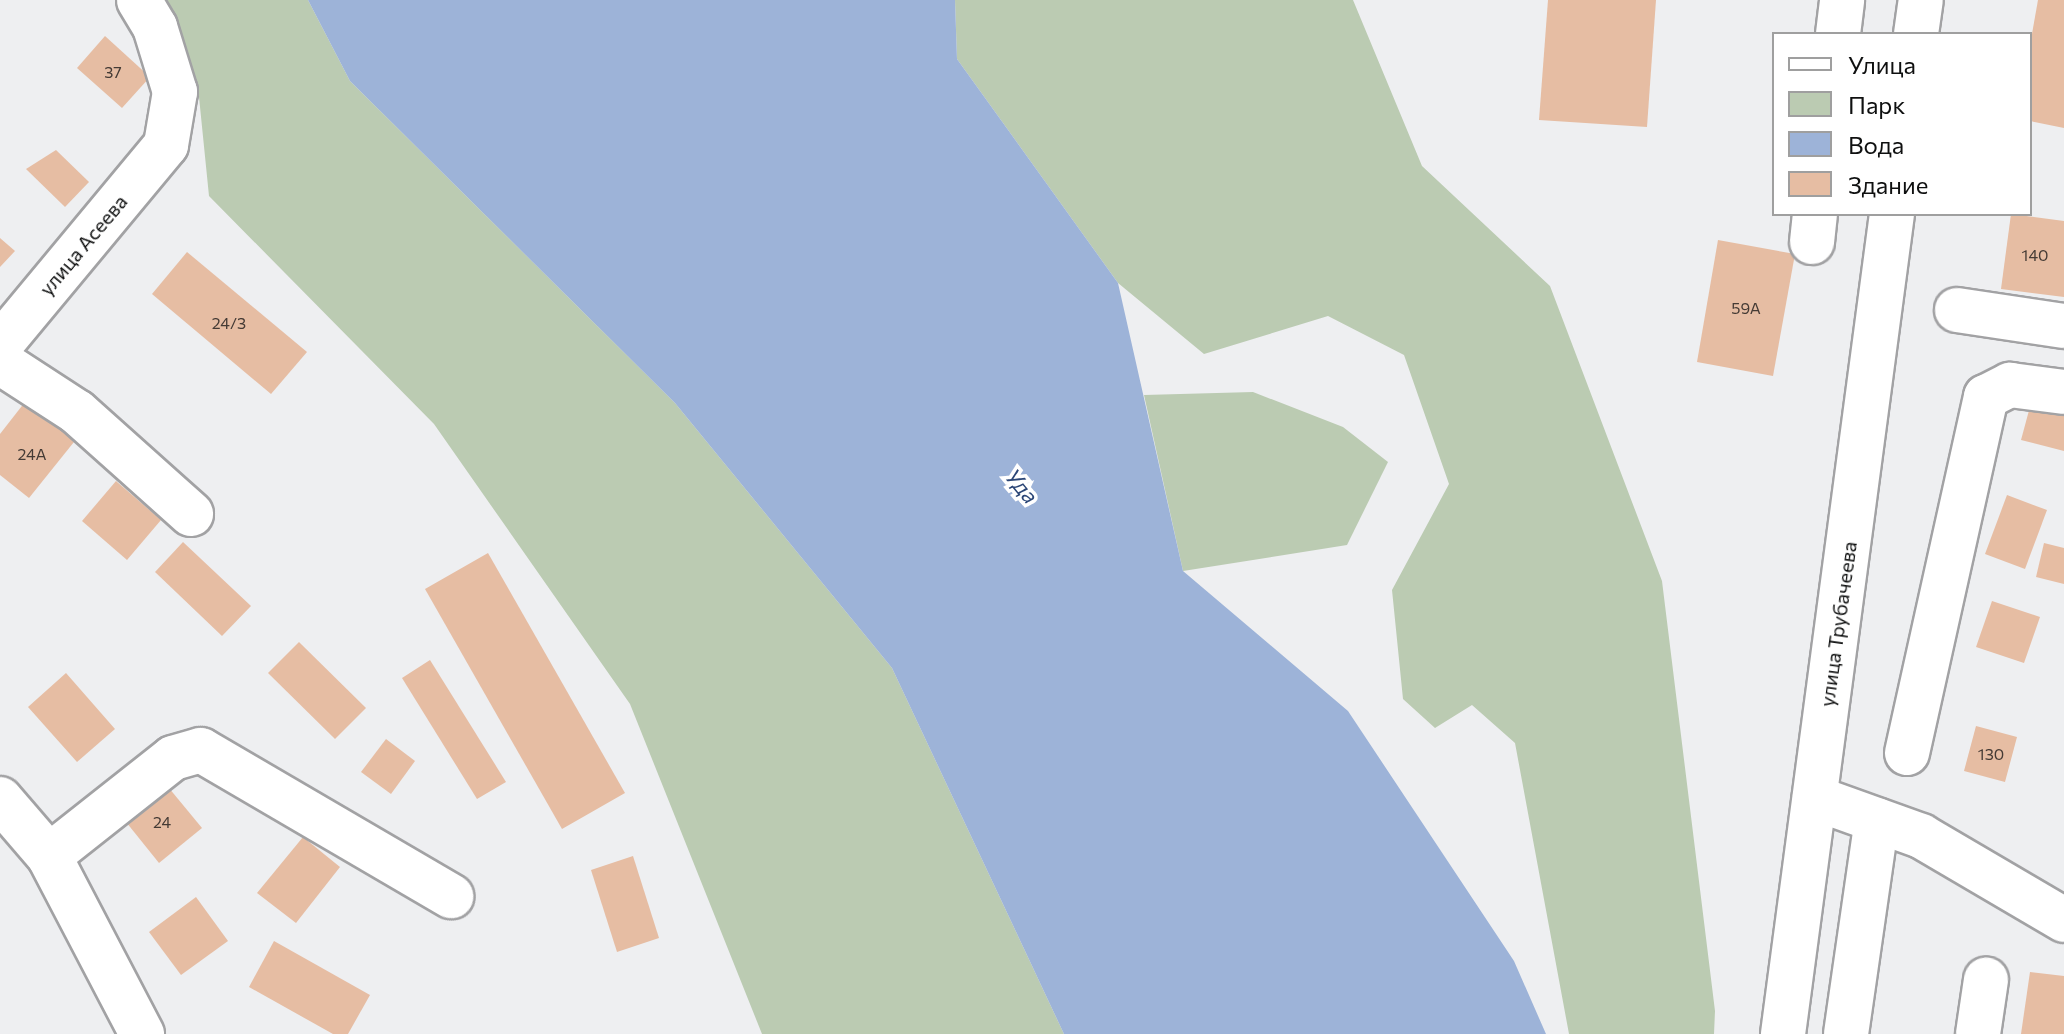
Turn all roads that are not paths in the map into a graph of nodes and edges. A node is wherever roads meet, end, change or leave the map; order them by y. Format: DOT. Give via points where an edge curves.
graph roads {
  1 [pos="139,0"];
  2 [pos="1842,0"];
  3 [pos="1921,0"];
  4 [pos="1838,32"];
  5 [pos="1916,32"];
  6 [pos="1892,216"];
  7 [pos="1957,310"];
  8 [pos="2064,326"];
  9 [pos="0,345"];
  10 [pos="0,362"];
  11 [pos="2064,392"];
  12 [pos="191,514"];
  13 [pos="1907,753"];
  14 [pos="1815,798"];
  15 [pos="0,799"];
  16 [pos="1877,820"];
  17 [pos="49,856"];
  18 [pos="451,896"];
  19 [pos="2064,920"];
  20 [pos="1986,980"];
  21 [pos="142,1034"];
  22 [pos="1783,1034"];
  23 [pos="1846,1034"];
  24 [pos="1978,1034"];
  1 -- 9 [label="street, улица Асеева" via="155,27 175,92 166,145"];
  2 -- 4 [label="street"];
  3 -- 5 [label="street"];
  6 -- 14 [label="street, улица Трубачеева"];
  7 -- 8 [label="street"];
  10 -- 12 [label="street" via="77,412"];
  11 -- 13 [label="street" via="2010,385 1986,397"];
  14 -- 16 [label="street"];
  14 -- 22 [label="street, улица Трубачеева"];
  15 -- 17 [label="street"];
  16 -- 19 [label="street" via="1921,836"];
  16 -- 23 [label="street"];
  17 -- 18 [label="street" via="173,758 201,750"];
  17 -- 21 [label="street"];
  20 -- 24 [label="street"];
}
